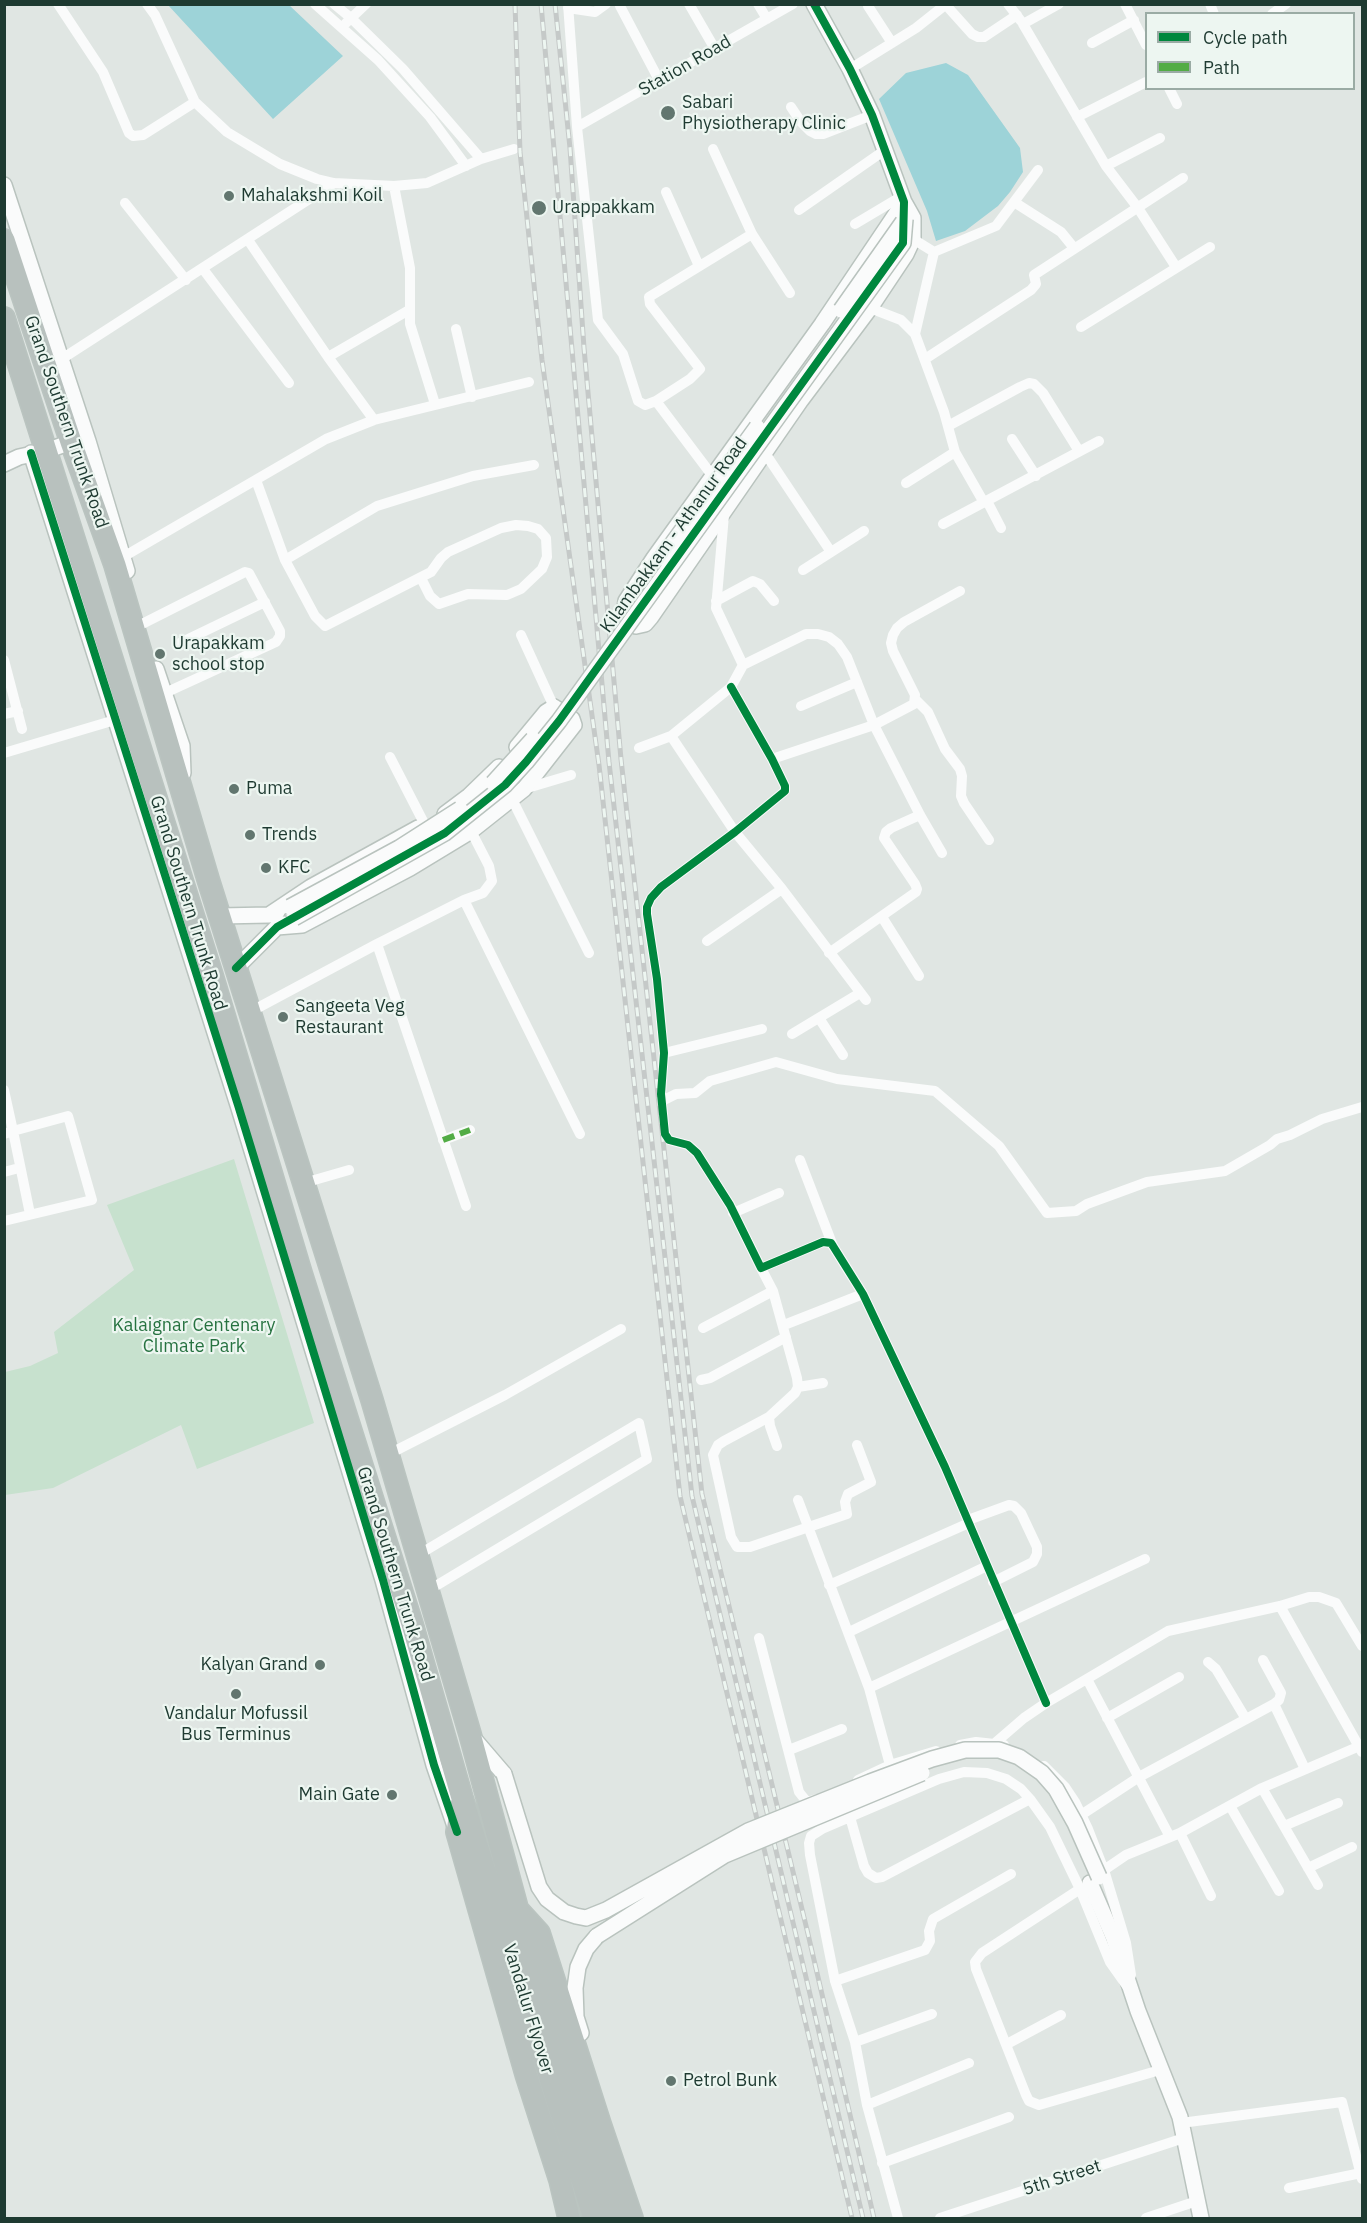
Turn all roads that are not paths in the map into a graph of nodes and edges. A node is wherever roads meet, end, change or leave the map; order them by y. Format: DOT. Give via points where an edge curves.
graph roads {
  1 [pos="58,4"];
  2 [pos="147,4"];
  3 [pos="315,4"];
  4 [pos="334,4"];
  5 [pos="366,4"];
  6 [pos="606,4"];
  7 [pos="689,4"];
  8 [pos="758,4"];
  9 [pos="793,4"];
  10 [pos="814,4"];
  11 [pos="1008,4"];
  12 [pos="1059,4"];
  13 [pos="1125,4"];
  14 [pos="945,5"];
  15 [pos="568,6"];
  16 [pos="620,6"];
  17 [pos="868,6"];
  18 [pos="351,18"];
  19 [pos="767,19"];
  20 [pos="1020,20"];
  21 [pos="1134,20"];
  22 [pos="342,27"];
  23 [pos="892,43"];
  24 [pos="1092,43"];
  25 [pos="1145,43"];
  26 [pos="715,49"];
  27 [pos="850,69"];
  28 [pos="659,80"];
  29 [pos="1145,83"];
  30 [pos="1170,90"];
  31 [pos="195,102"];
  32 [pos="1177,104"];
  33 [pos="791,107"];
  34 [pos="872,115"];
  35 [pos="1077,117"];
  36 [pos="577,127"];
  37 [pos="1160,138"];
  38 [pos="514,149"];
  39 [pos="713,149"];
  40 [pos="885,150"];
  41 [pos="481,159"];
  42 [pos="466,166"];
  43 [pos="1106,166"];
  44 [pos="1038,170"];
  45 [pos="1183,178"];
  46 [pos="334,183"];
  47 [pos="4,185"];
  48 [pos="394,186"];
  49 [pos="666,192"];
  50 [pos="903,199"];
  51 [pos="1014,202"];
  52 [pos="125,203"];
  53 [pos="1138,208"];
  54 [pos="800,210"];
  55 [pos="855,224"];
  56 [pos="752,234"];
  57 [pos="913,239"];
  58 [pos="4,240"];
  59 [pos="248,240"];
  60 [pos="1210,247"];
  61 [pos="1074,248"];
  62 [pos="934,252"];
  63 [pos="699,266"];
  64 [pos="1176,267"];
  65 [pos="203,269"];
  66 [pos="186,280"];
  67 [pos="790,293"];
  68 [pos="870,308"];
  69 [pos="409,310"];
  70 [pos="4,318"];
  71 [pos="1081,327"];
  72 [pos="456,329"];
  73 [pos="915,334"];
  74 [pos="328,357"];
  75 [pos="925,359"];
  76 [pos="53,363"];
  77 [pos="529,382"];
  78 [pos="289,383"];
  79 [pos="472,397"];
  80 [pos="656,401"];
  81 [pos="435,404"];
  82 [pos="374,420"];
  83 [pos="948,426"];
  84 [pos="1012,439"];
  85 [pos="1099,441"];
  86 [pos="71,442"];
  87 [pos="1080,451"];
  88 [pos="39,452"];
  89 [pos="955,452"];
  90 [pos="765,453"];
  91 [pos="4,464"];
  92 [pos="534,465"];
  93 [pos="1036,476"];
  94 [pos="714,478"];
  95 [pos="256,480"];
  96 [pos="906,483"];
  97 [pos="985,501"];
  98 [pos="724,512"];
  99 [pos="943,524"];
  100 [pos="1001,528"];
  101 [pos="864,531"];
  102 [pos="831,552"];
  103 [pos="123,557"];
  104 [pos="285,560"];
  105 [pos="802,570"];
  106 [pos="421,578"];
  107 [pos="960,591"];
  108 [pos="716,601"];
  109 [pos="774,601"];
  110 [pos="265,602"];
  111 [pos="142,624"];
  112 [pos="521,635"];
  113 [pos="180,643"];
  114 [pos="4,660"];
  115 [pos="743,665"];
  116 [pos="857,682"];
  117 [pos="731,687"];
  118 [pos="165,693"];
  119 [pos="916,700"];
  120 [pos="801,706"];
  121 [pos="554,707"];
  122 [pos="18,711"];
  123 [pos="4,714"];
  124 [pos="115,720"];
  125 [pos="874,725"];
  126 [pos="22,729"];
  127 [pos="671,736"];
  128 [pos="639,748"];
  129 [pos="4,753"];
  130 [pos="390,757"];
  131 [pos="772,759"];
  132 [pos="571,775"];
  133 [pos="518,794"];
  134 [pos="184,798"];
  135 [pos="920,815"];
  136 [pos="424,825"];
  137 [pos="471,831"];
  138 [pos="735,832"];
  139 [pos="990,840"];
  140 [pos="942,853"];
  141 [pos="782,889"];
  142 [pos="464,900"];
  143 [pos="220,916"];
  144 [pos="882,917"];
  145 [pos="273,921"];
  146 [pos="707,941"];
  147 [pos="377,944"];
  148 [pos="589,953"];
  149 [pos="829,953"];
  150 [pos="236,968"];
  151 [pos="919,976"];
  152 [pos="250,1012"];
  153 [pos="819,1018"];
  154 [pos="762,1029"];
  155 [pos="792,1034"];
  156 [pos="664,1053"];
  157 [pos="843,1055"];
  158 [pos="4,1090"];
  159 [pos="662,1101"];
  160 [pos="1362,1107"];
  161 [pos="470,1130"];
  162 [pos="9,1132"];
  163 [pos="580,1134"];
  164 [pos="443,1140"];
  165 [pos="800,1160"];
  166 [pos="20,1168"];
  167 [pos="349,1170"];
  168 [pos="4,1172"];
  169 [pos="304,1183"];
  170 [pos="779,1193"];
  171 [pos="466,1206"];
  172 [pos="733,1213"];
  173 [pos="30,1214"];
  174 [pos="4,1221"];
  175 [pos="833,1246"];
  176 [pos="761,1268"];
  177 [pos="773,1291"];
  178 [pos="863,1294"];
  179 [pos="784,1325"];
  180 [pos="703,1328"];
  181 [pos="621,1329"];
  182 [pos="786,1337"];
  183 [pos="701,1380"];
  184 [pos="823,1383"];
  185 [pos="798,1387"];
  186 [pos="770,1417"];
  187 [pos="857,1445"];
  188 [pos="777,1446"];
  189 [pos="387,1455"];
  190 [pos="798,1500"];
  191 [pos="968,1522"];
  192 [pos="808,1528"];
  193 [pos="418,1555"];
  194 [pos="1145,1559"];
  195 [pos="987,1566"];
  196 [pos="993,1582"];
  197 [pos="829,1585"];
  198 [pos="429,1590"];
  199 [pos="1280,1606"];
  200 [pos="1011,1622"];
  201 [pos="849,1632"];
  202 [pos="759,1638"];
  203 [pos="1362,1646"];
  204 [pos="1263,1660"];
  205 [pos="1208,1662"];
  206 [pos="1179,1677"];
  207 [pos="1087,1679"];
  208 [pos="869,1688"];
  209 [pos="1046,1703"];
  210 [pos="1274,1704"];
  211 [pos="1107,1718"];
  212 [pos="1246,1719"];
  213 [pos="842,1729"];
  214 [pos="470,1734"];
  215 [pos="995,1743"];
  216 [pos="1362,1748"];
  217 [pos="789,1750"];
  218 [pos="890,1765"];
  219 [pos="1305,1769"];
  220 [pos="1139,1777"];
  221 [pos="1262,1788"];
  222 [pos="462,1798"];
  223 [pos="1030,1798"];
  224 [pos="804,1800"];
  225 [pos="1338,1803"];
  226 [pos="1230,1806"];
  227 [pos="1082,1815"];
  228 [pos="850,1817"];
  229 [pos="1284,1826"];
  230 [pos="457,1832"];
  231 [pos="1175,1835"];
  232 [pos="809,1839"];
  233 [pos="1352,1847"];
  234 [pos="1308,1868"];
  235 [pos="1104,1870"];
  236 [pos="1011,1874"];
  237 [pos="1318,1886"];
  238 [pos="1080,1889"];
  239 [pos="1279,1891"];
  240 [pos="1211,1896"];
  241 [pos="516,1908"];
  242 [pos="1112,1933"];
  243 [pos="835,1981"];
  244 [pos="1132,1993"];
  245 [pos="932,2014"];
  246 [pos="1060,2015"];
  247 [pos="855,2042"];
  248 [pos="1007,2044"];
  249 [pos="969,2063"];
  250 [pos="1160,2070"];
  251 [pos="867,2105"];
  252 [pos="1009,2117"];
  253 [pos="1183,2130"];
  254 [pos="609,2152"];
  255 [pos="882,2163"];
  256 [pos="1362,2176"];
  257 [pos="1289,2188"];
  258 [pos="1197,2201"];
  259 [pos="569,2218"];
  260 [pos="594,2218"];
  261 [pos="613,2218"];
  262 [pos="632,2218"];
  263 [pos="898,2218"];
  264 [pos="940,2218"];
  265 [pos="1146,2218"];
  266 [pos="1201,2218"];
  1 -- 31 [label="street" via="103,72 133,136 143,135"];
  2 -- 31 [label="street"];
  3 -- 22 [label="street"];
  4 -- 18 [label="street"];
  5 -- 18 [label="street"];
  6 -- 15 [label="street" via="595,12"];
  7 -- 26 [label="street"];
  8 -- 19 [label="street"];
  9 -- 19 [label="street, Station Road"];
  10 -- 27 [label="street, Kilambakkam - Athanur Road"];
  11 -- 20 [label="street"];
  12 -- 20 [label="street"];
  13 -- 21 [label="street"];
  14 -- 20 [label="street" via="978,37"];
  14 -- 23 [label="street"];
  15 -- 36 [label="street"];
  16 -- 28 [label="street"];
  17 -- 23 [label="street"];
  18 -- 22 [label="street"];
  18 -- 41 [label="street" via="422,89"];
  19 -- 26 [label="street, Station Road"];
  20 -- 35 [label="street"];
  21 -- 24 [label="street"];
  21 -- 25 [label="street"];
  22 -- 42 [label="street" via="430,117"];
  23 -- 27 [label="street"];
  26 -- 28 [label="street, Station Road"];
  27 -- 34 [label="street, Kilambakkam - Athanur Road"];
  28 -- 36 [label="street, Station Road"];
  29 -- 35 [label="street"];
  30 -- 32 [label="street"];
  31 -- 46 [label="street" via="227,132 280,164"];
  33 -- 34 [label="street" via="816,134"];
  34 -- 40 [label="street, Kilambakkam - Athanur Road"];
  35 -- 43 [label="street"];
  36 -- 80 [label="street" via="596,314 623,354 638,401 645,405"];
  37 -- 43 [label="street"];
  38 -- 41 [label="street"];
  39 -- 56 [label="street"];
  40 -- 50 [label="street, Kilambakkam - Athanur Road"];
  40 -- 54 [label="street"];
  41 -- 42 [label="street"];
  42 -- 48 [label="street" via="427,183"];
  43 -- 53 [label="street"];
  44 -- 51 [label="street"];
  45 -- 53 [label="street"];
  46 -- 48 [label="street"];
  46 -- 59 [label="street"];
  47 -- 76 [label="street"];
  48 -- 69 [label="street" via="410,268"];
  49 -- 63 [label="street"];
  50 -- 55 [label="street"];
  50 -- 57 [label="street" via="913,218"];
  50 -- 94 [label="street" via="872,252"];
  50 -- 145 [label="street, Kilambakkam - Athanur Road, bridge" via="903,243 559,721 506,785 445,833"];
  51 -- 61 [label="street" via="1061,232"];
  51 -- 62 [label="street" via="996,226"];
  52 -- 66 [label="street"];
  53 -- 61 [label="street"];
  53 -- 64 [label="street"];
  56 -- 63 [label="street"];
  56 -- 67 [label="street"];
  57 -- 62 [label="street"];
  57 -- 68 [label="street"];
  58 -- 76 [label="highway, Grand Southern Trunk Road"];
  59 -- 65 [label="street"];
  59 -- 74 [label="street"];
  60 -- 64 [label="street"];
  61 -- 75 [label="street" via="1034,275 1036,284 1031,290"];
  62 -- 73 [label="street"];
  63 -- 80 [label="street" via="649,297 650,304 700,369"];
  64 -- 71 [label="street"];
  65 -- 66 [label="street"];
  65 -- 78 [label="street"];
  66 -- 76 [label="street"];
  68 -- 73 [label="street" via="901,320"];
  68 -- 90 [label="street"];
  69 -- 74 [label="street"];
  69 -- 81 [label="street" via="416,348"];
  70 -- 88 [label="highway, Grand Southern Trunk Road"];
  72 -- 79 [label="street"];
  73 -- 75 [label="street"];
  74 -- 82 [label="street"];
  75 -- 83 [label="street"];
  76 -- 86 [label="highway, Grand Southern Trunk Road"];
  76 -- 103 [label="street"];
  77 -- 79 [label="street"];
  79 -- 81 [label="street"];
  80 -- 94 [label="street"];
  81 -- 82 [label="street"];
  82 -- 95 [label="street" via="326,439"];
  83 -- 87 [label="street" via="1029,383 1043,393"];
  83 -- 89 [label="street"];
  84 -- 93 [label="street"];
  85 -- 87 [label="street"];
  86 -- 88 [label="street"];
  86 -- 134 [label="highway, Grand Southern Trunk Road" via="115,565"];
  87 -- 93 [label="street"];
  88 -- 91 [label="street"];
  88 -- 124 [label="street"];
  88 -- 222 [label="highway, Grand Southern Trunk Road" via="212,975"];
  89 -- 96 [label="street"];
  89 -- 97 [label="street"];
  90 -- 98 [label="street"];
  90 -- 102 [label="street"];
  92 -- 104 [label="street" via="473,476 377,506"];
  93 -- 97 [label="street"];
  94 -- 98 [label="street"];
  94 -- 98 [label="street" via="626,601 630,622 636,626 645,624 651,617"];
  95 -- 103 [label="street"];
  95 -- 104 [label="street"];
  97 -- 99 [label="street"];
  97 -- 100 [label="street"];
  98 -- 108 [label="street"];
  101 -- 102 [label="street"];
  102 -- 105 [label="street"];
  103 -- 111 [label="street"];
  104 -- 106 [label="street" via="315,616 325,626"];
  106 -- 106 [label="street" via="439,604 468,594 507,595 542,569 547,557 546,538 538,529 528,526 501,528 448,552"];
  107 -- 119 [label="street" via="904,622 893,635 893,651"];
  108 -- 109 [label="street" via="753,581"];
  108 -- 115 [label="street"];
  110 -- 111 [label="street" via="245,572"];
  110 -- 113 [label="street"];
  110 -- 118 [label="street" via="280,631 276,642"];
  111 -- 118 [label="street"];
  112 -- 121 [label="street"];
  114 -- 122 [label="street"];
  115 -- 116 [label="street" via="793,639 818,634 838,644"];
  115 -- 117 [label="street"];
  116 -- 120 [label="street"];
  116 -- 125 [label="street"];
  117 -- 127 [label="street"];
  117 -- 131 [label="street"];
  118 -- 134 [label="street" via="182,746"];
  119 -- 125 [label="street"];
  119 -- 139 [label="street" via="928,712 945,749 960,769 964,803"];
  121 -- 133 [label="street" via="572,719 574,725"];
  121 -- 136 [label="street" via="489,778 445,814"];
  122 -- 123 [label="street"];
  122 -- 126 [label="street"];
  124 -- 129 [label="street"];
  124 -- 230 [label="street" via="245,1127"];
  125 -- 131 [label="street"];
  125 -- 135 [label="street"];
  127 -- 128 [label="street"];
  127 -- 138 [label="street"];
  130 -- 136 [label="street"];
  131 -- 138 [label="street" via="784,792"];
  132 -- 133 [label="street"];
  133 -- 137 [label="street"];
  133 -- 148 [label="street"];
  134 -- 143 [label="highway, Grand Southern Trunk Road"];
  135 -- 140 [label="street"];
  135 -- 144 [label="street" via="891,828 885,835 885,841 917,889"];
  136 -- 145 [label="street" via="311,887"];
  137 -- 142 [label="street" via="492,880 483,893"];
  137 -- 145 [label="street" via="302,925"];
  138 -- 141 [label="street"];
  138 -- 156 [label="street" via="661,887 648,907"];
  141 -- 146 [label="street"];
  141 -- 149 [label="street"];
  142 -- 147 [label="street"];
  142 -- 163 [label="street"];
  143 -- 145 [label="street, Kilambakkam - Athanur Road"];
  143 -- 150 [label="highway, Grand Southern Trunk Road"];
  144 -- 149 [label="street"];
  144 -- 151 [label="street"];
  145 -- 150 [label="street, Kilambakkam - Athanur Road"];
  147 -- 152 [label="street"];
  147 -- 164 [label="street"];
  149 -- 153 [label="street" via="863,997"];
  150 -- 152 [label="highway, Grand Southern Trunk Road"];
  152 -- 169 [label="highway, Grand Southern Trunk Road"];
  153 -- 155 [label="street"];
  153 -- 157 [label="street"];
  154 -- 156 [label="street"];
  156 -- 159 [label="street"];
  158 -- 162 [label="street"];
  159 -- 160 [label="street" via="676,1094 695,1093 710,1081 776,1062 837,1079 935,1091 999,1146 1047,1213 1076,1211 1147,1182 1225,1171 1277,1139"];
  159 -- 172 [label="street" via="662,1121 668,1139 688,1145 697,1153"];
  161 -- 164 [label="street"];
  162 -- 166 [label="street"];
  162 -- 173 [label="street" via="68,1116 92,1200"];
  164 -- 171 [label="street"];
  165 -- 175 [label="street"];
  166 -- 168 [label="street"];
  166 -- 173 [label="street"];
  167 -- 169 [label="street"];
  169 -- 189 [label="highway, Grand Southern Trunk Road"];
  170 -- 172 [label="street"];
  172 -- 176 [label="street"];
  173 -- 174 [label="street"];
  175 -- 176 [label="street" via="823,1242"];
  175 -- 178 [label="street"];
  176 -- 177 [label="street"];
  177 -- 179 [label="street"];
  177 -- 180 [label="street"];
  178 -- 179 [label="street"];
  178 -- 191 [label="street"];
  179 -- 182 [label="street"];
  181 -- 189 [label="street" via="505,1395"];
  182 -- 183 [label="street"];
  182 -- 185 [label="street"];
  184 -- 185 [label="street"];
  185 -- 186 [label="street"];
  186 -- 188 [label="street"];
  186 -- 192 [label="street" via="724,1441 712,1455 731,1537 742,1549"];
  187 -- 192 [label="street" via="871,1482 848,1494 847,1514"];
  189 -- 193 [label="highway, Grand Southern Trunk Road"];
  190 -- 192 [label="street"];
  191 -- 195 [label="street"];
  191 -- 196 [label="street" via="1014,1506 1037,1547 1033,1562"];
  191 -- 197 [label="street"];
  192 -- 197 [label="street"];
  193 -- 198 [label="highway, Grand Southern Trunk Road"];
  193 -- 198 [label="street" via="639,1423 647,1459"];
  194 -- 200 [label="street"];
  195 -- 196 [label="street"];
  195 -- 201 [label="street"];
  196 -- 200 [label="street"];
  197 -- 201 [label="street"];
  198 -- 214 [label="highway, Grand Southern Trunk Road"];
  199 -- 203 [label="street" via="1309,1597 1327,1598 1343,1612"];
  199 -- 207 [label="street" via="1168,1631"];
  199 -- 216 [label="street"];
  200 -- 208 [label="street"];
  200 -- 209 [label="street"];
  201 -- 208 [label="street"];
  202 -- 217 [label="street"];
  204 -- 210 [label="street" via="1281,1693"];
  205 -- 212 [label="street"];
  206 -- 211 [label="street"];
  207 -- 209 [label="street"];
  207 -- 211 [label="street"];
  208 -- 218 [label="street"];
  209 -- 215 [label="street"];
  210 -- 212 [label="street"];
  210 -- 219 [label="street"];
  211 -- 220 [label="street"];
  212 -- 220 [label="street"];
  213 -- 217 [label="street"];
  214 -- 241 [label="highway, Grand Southern Trunk Road"];
  214 -- 242 [label="street, bridge" via="504,1774 539,1887 564,1912 586,1918 606,1910 748,1831 932,1759 965,1750 999,1750 1019,1757 1056,1789 1076,1823 1099,1877 1116,1923"];
  215 -- 218 [label="street" via="957,1745"];
  215 -- 227 [label="street" via="1041,1763 1065,1787"];
  216 -- 219 [label="street"];
  217 -- 224 [label="street"];
  218 -- 224 [label="street" via="812,1801"];
  219 -- 221 [label="street"];
  220 -- 227 [label="street"];
  220 -- 231 [label="street"];
  221 -- 226 [label="street"];
  221 -- 229 [label="street"];
  222 -- 230 [label="highway"];
  222 -- 260 [label="highway, Vandalur Flyover"];
  223 -- 228 [label="street" via="1006,1779 964,1772"];
  223 -- 228 [label="street" via="876,1878 864,1866"];
  223 -- 238 [label="street" via="1050,1827"];
  224 -- 232 [label="street"];
  225 -- 229 [label="street"];
  226 -- 231 [label="street"];
  226 -- 239 [label="street"];
  227 -- 235 [label="street"];
  228 -- 232 [label="street"];
  229 -- 234 [label="street"];
  230 -- 259 [label="highway"];
  231 -- 235 [label="street" via="1126,1855"];
  231 -- 240 [label="street"];
  232 -- 243 [label="street"];
  233 -- 234 [label="street"];
  234 -- 237 [label="street"];
  235 -- 244 [label="street" via="1129,1955"];
  236 -- 243 [label="street" via="933,1919 928,1946 919,1953"];
  238 -- 244 [label="street" via="1110,1962"];
  238 -- 248 [label="street" via="977,1957 976,1969"];
  241 -- 254 [label="highway" via="539,1933"];
  241 -- 261 [label="highway, Vandalur Flyover"];
  242 -- 244 [label="street"];
  242 -- 254 [label="street, bridge" via="1058,1807 1041,1784 1005,1761 981,1757 941,1764 725,1855 597,1936 578,1967 576,2017 595,2082"];
  243 -- 247 [label="street"];
  244 -- 250 [label="street"];
  245 -- 247 [label="street"];
  246 -- 248 [label="street"];
  247 -- 251 [label="street"];
  248 -- 250 [label="street" via="1029,2101 1039,2105"];
  249 -- 251 [label="street"];
  250 -- 253 [label="street"];
  251 -- 255 [label="street"];
  252 -- 255 [label="street"];
  253 -- 256 [label="street, 5th Street" via="1342,2102"];
  253 -- 258 [label="street"];
  253 -- 264 [label="street, 5th Street"];
  254 -- 262 [label="highway"];
  255 -- 263 [label="street"];
  256 -- 257 [label="street"];
  258 -- 265 [label="street"];
  258 -- 266 [label="street"];
}
